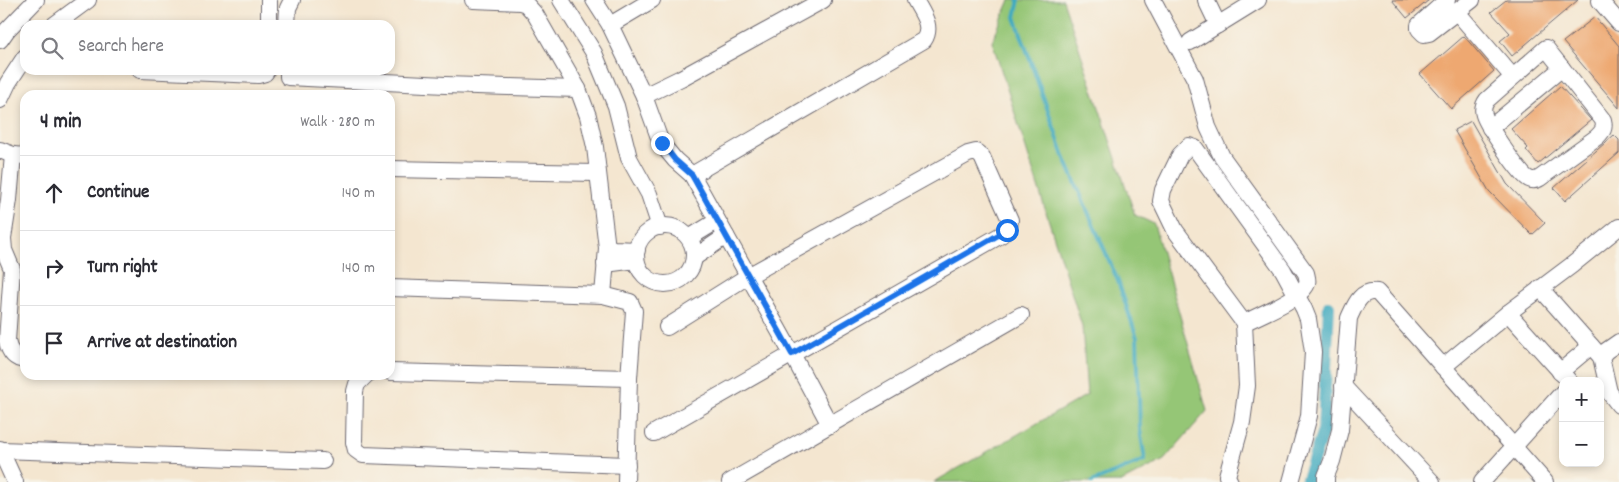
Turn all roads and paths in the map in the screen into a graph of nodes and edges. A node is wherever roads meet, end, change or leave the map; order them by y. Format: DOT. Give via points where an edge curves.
graph roads {
  1 [pos="36,0"];
  2 [pos="88,0"];
  3 [pos="472,0"];
  4 [pos="562,0"];
  5 [pos="594,0"];
  6 [pos="652,0"];
  7 [pos="823,0"];
  8 [pos="915,0"];
  9 [pos="1153,0"];
  10 [pos="1206,0"];
  11 [pos="1256,0"];
  12 [pos="1472,0"];
  13 [pos="1601,0"];
  14 [pos="269,2"];
  15 [pos="290,4"];
  16 [pos="1452,6"];
  17 [pos="61,20"];
  18 [pos="269,20"];
  19 [pos="288,20"];
  20 [pos="1618,21"];
  21 [pos="610,24"];
  22 [pos="1218,25"];
  23 [pos="0,40"];
  24 [pos="1190,42"];
  25 [pos="20,66"];
  26 [pos="1562,68"];
  27 [pos="288,75"];
  28 [pos="1512,76"];
  29 [pos="578,89"];
  30 [pos="644,96"];
  31 [pos="0,100"];
  32 [pos="1490,128"];
  33 [pos="13,154"];
  34 [pos="395,169"];
  35 [pos="597,173"];
  36 [pos="692,175"];
  37 [pos="5,199"];
  38 [pos="717,220"];
  39 [pos="2,223"];
  40 [pos="660,227"];
  41 [pos="1616,235"];
  42 [pos="726,236"];
  43 [pos="689,238"];
  44 [pos="607,248"];
  45 [pos="636,255"];
  46 [pos="695,257"];
  47 [pos="605,264"];
  48 [pos="18,269"];
  49 [pos="748,276"];
  50 [pos="395,288"];
  51 [pos="1540,288"];
  52 [pos="603,295"];
  53 [pos="1296,296"];
  54 [pos="1508,313"];
  55 [pos="1021,315"];
  56 [pos="1244,323"];
  57 [pos="668,327"];
  58 [pos="1619,342"];
  59 [pos="1596,352"];
  60 [pos="792,354"];
  61 [pos="20,358"];
  62 [pos="1443,367"];
  63 [pos="395,372"];
  64 [pos="1565,376"];
  65 [pos="629,378"];
  66 [pos="361,380"];
  67 [pos="1343,386"];
  68 [pos="1559,396"];
  69 [pos="1609,396"];
  70 [pos="830,425"];
  71 [pos="654,433"];
  72 [pos="1514,447"];
  73 [pos="0,450"];
  74 [pos="323,460"];
  75 [pos="627,464"];
  76 [pos="15,482"];
  77 [pos="626,482"];
  78 [pos="730,482"];
  79 [pos="1230,482"];
  80 [pos="1291,482"];
  81 [pos="1326,482"];
  82 [pos="1432,482"];
  83 [pos="1482,482"];
  84 [pos="1545,482"];
  1 -- 23 [label="street"];
  2 -- 17 [label="street"];
  3 -- 29 [label="street" via="526,4"];
  4 -- 40 [label="street" via="594,53 616,106 629,158 649,194"];
  5 -- 21 [label="street"];
  6 -- 21 [label="street"];
  7 -- 30 [label="street"];
  8 -- 36 [label="street" via="928,25 924,40"];
  9 -- 53 [label="street" via="1195,79 1208,127 1222,157 1306,272 1308,280"];
  10 -- 22 [label="street"];
  11 -- 22 [label="street"];
  12 -- 16 [label="street"];
  13 -- 20 [label="street"];
  14 -- 15 [label="street"];
  14 -- 18 [label="street"];
  15 -- 19 [label="street"];
  16 -- 28 [label="street"];
  21 -- 30 [label="street"];
  22 -- 24 [label="street"];
  25 -- 31 [label="street"];
  26 -- 28 [label="street" via="1546,48"];
  26 -- 32 [label="street"];
  26 -- 32 [label="street" via="1603,120 1605,126 1597,137 1533,180 1526,176"];
  27 -- 29 [label="street"];
  28 -- 32 [label="street" via="1485,103 1484,114"];
  29 -- 35 [label="street" via="588,116"];
  30 -- 36 [label="street" via="662,143"];
  33 -- 37 [label="street"];
  34 -- 35 [label="street"];
  35 -- 44 [label="street"];
  36 -- 38 [label="street"];
  37 -- 39 [label="street"];
  38 -- 42 [label="street"];
  38 -- 43 [label="street"];
  39 -- 48 [label="street" via="4,250"];
  40 -- 43 [label="street" via="676,228"];
  40 -- 45 [label="street" via="645,235"];
  41 -- 51 [label="street"];
  42 -- 46 [label="street"];
  42 -- 49 [label="street"];
  43 -- 46 [label="street"];
  44 -- 45 [label="street"];
  44 -- 47 [label="street"];
  45 -- 46 [label="street" via="639,269 645,277 662,285 681,281 693,266"];
  45 -- 47 [label="street"];
  47 -- 52 [label="street"];
  48 -- 61 [label="street" via="7,341 14,356"];
  49 -- 57 [label="street"];
  49 -- 60 [label="street"];
  49 -- 60 [label="street" via="968,154 976,152 982,157 1010,220 1007,230"];
  50 -- 52 [label="street"];
  51 -- 54 [label="street"];
  51 -- 59 [label="street"];
  52 -- 65 [label="street" via="626,299 633,307"];
  53 -- 56 [label="street"];
  53 -- 56 [label="street" via="1283,270 1196,148 1189,146 1180,155 1161,201 1175,230"];
  53 -- 80 [label="street" via="1308,319 1313,352 1309,416"];
  54 -- 62 [label="street"];
  54 -- 64 [label="street"];
  55 -- 70 [label="street"];
  56 -- 79 [label="street" via="1247,386 1242,422 1227,476"];
  58 -- 59 [label="street" via="1606,351"];
  59 -- 64 [label="street"];
  59 -- 69 [label="street"];
  60 -- 70 [label="street"];
  60 -- 71 [label="street"];
  62 -- 67 [label="street" via="1376,292 1369,291 1356,303 1349,318"];
  62 -- 72 [label="street"];
  63 -- 65 [label="street"];
  65 -- 75 [label="street"];
  66 -- 75 [label="street" via="355,391 354,442 356,450 363,455"];
  67 -- 81 [label="street" via="1340,430"];
  67 -- 82 [label="street"];
  68 -- 72 [label="street"];
  70 -- 78 [label="street"];
  72 -- 83 [label="street"];
  72 -- 84 [label="street"];
  73 -- 74 [label="street"];
  73 -- 76 [label="street"];
  75 -- 77 [label="street"];
}
